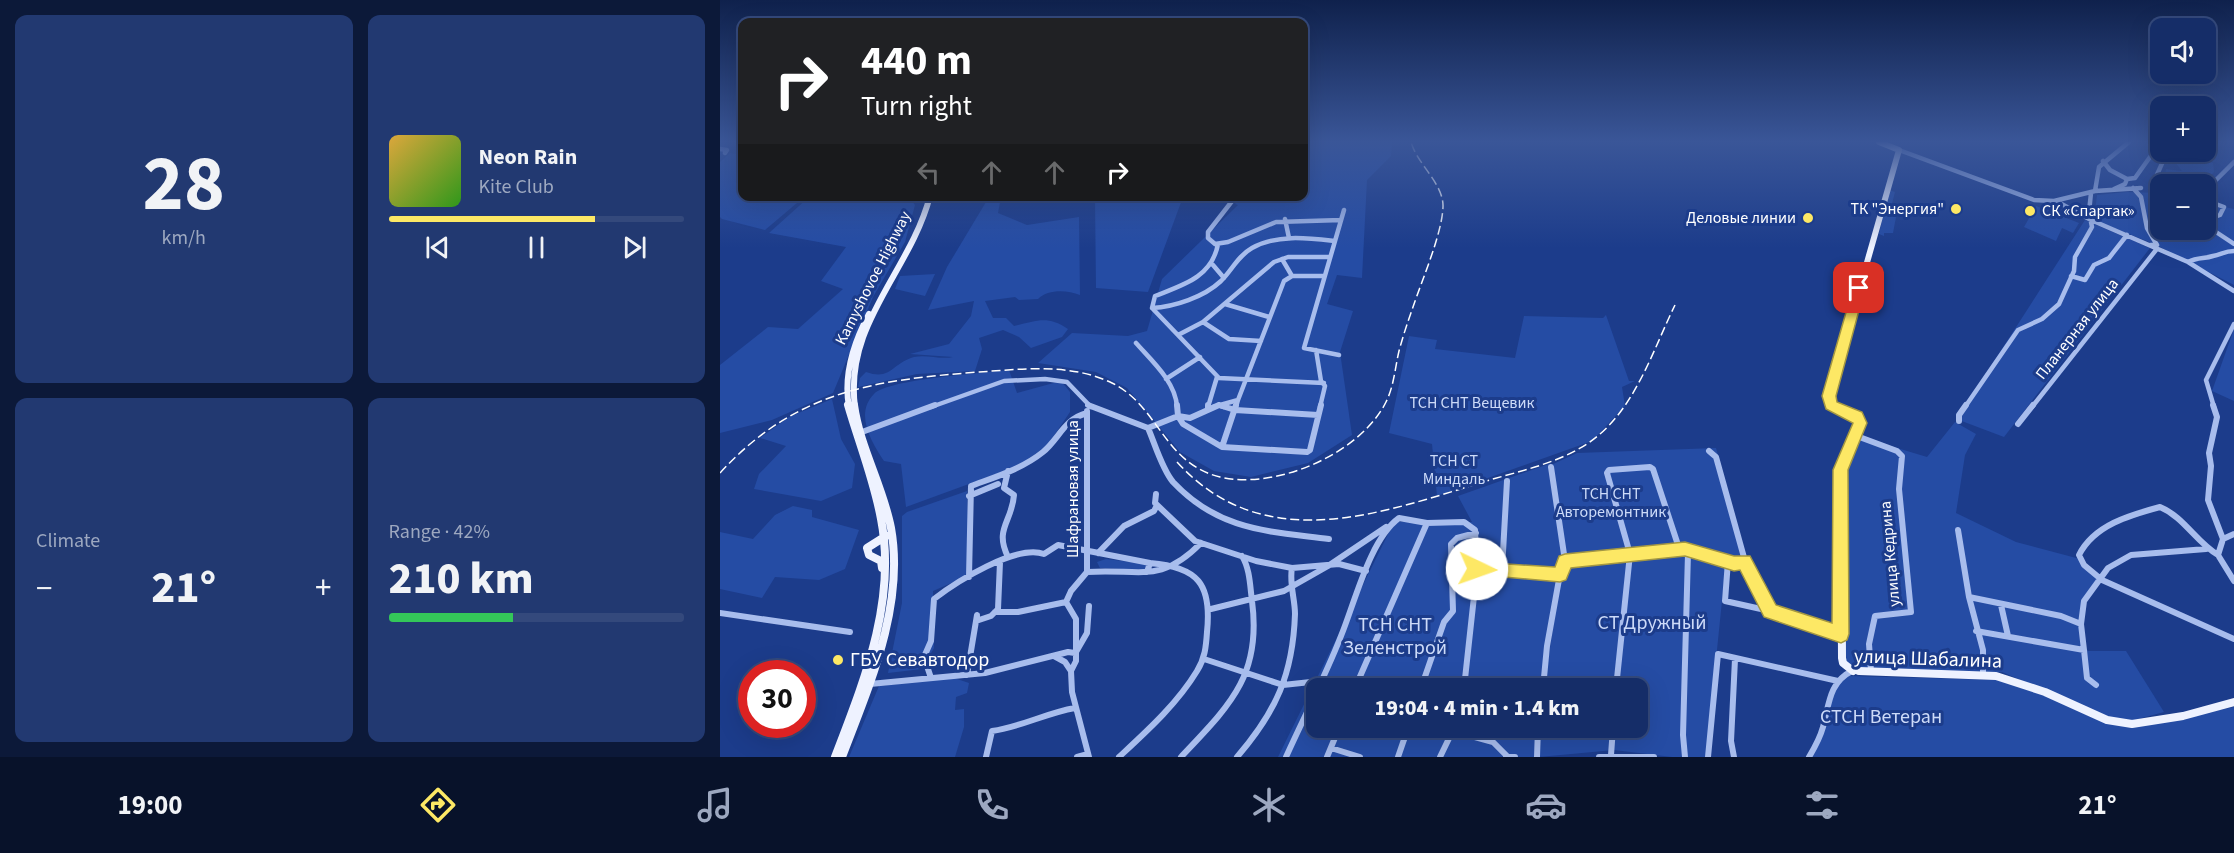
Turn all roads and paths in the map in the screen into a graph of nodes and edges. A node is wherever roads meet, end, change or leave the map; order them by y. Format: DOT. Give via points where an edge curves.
graph roads {
  1 [pos="1891,177"];
  2 [pos="1971,177"];
  3 [pos="2097,177"];
  4 [pos="2124,177"];
  5 [pos="2132,177"];
  6 [pos="2129,180"];
  7 [pos="2133,188"];
  8 [pos="2114,189"];
  9 [pos="2093,192"];
  10 [pos="926,201"];
  11 [pos="927,201"];
  12 [pos="1232,201"];
  13 [pos="2056,201"];
  14 [pos="2216,204"];
  15 [pos="1344,210"];
  16 [pos="2216,216"];
  17 [pos="1285,219"];
  18 [pos="1341,220"];
  19 [pos="2091,220"];
  20 [pos="2216,231"];
  21 [pos="2127,235"];
  22 [pos="1289,238"];
  23 [pos="1335,241"];
  24 [pos="1217,244"];
  25 [pos="2234,244"];
  26 [pos="2150,245"];
  27 [pos="2156,250"];
  28 [pos="2234,251"];
  29 [pos="1329,257"];
  30 [pos="1282,259"];
  31 [pos="2188,262"];
  32 [pos="1213,265"];
  33 [pos="1293,276"];
  34 [pos="1323,276"];
  35 [pos="2071,276"];
  36 [pos="1224,278"];
  37 [pos="2234,291"];
  38 [pos="1225,304"];
  39 [pos="1152,308"];
  40 [pos="1269,317"];
  41 [pos="1203,322"];
  42 [pos="2234,324"];
  43 [pos="1180,334"];
  44 [pos="1261,342"];
  45 [pos="1136,343"];
  46 [pos="1316,350"];
  47 [pos="1339,355"];
  48 [pos="1200,357"];
  49 [pos="1217,377"];
  50 [pos="1166,379"];
  51 [pos="1246,379"];
  52 [pos="1324,383"];
  53 [pos="2206,387"];
  54 [pos="1238,400"];
  55 [pos="1218,405"];
  56 [pos="1089,406"];
  57 [pos="1208,408"];
  58 [pos="1235,410"];
  59 [pos="1087,413"];
  60 [pos="1318,415"];
  61 [pos="1178,416"];
  62 [pos="1959,421"];
  63 [pos="2018,424"];
  64 [pos="1149,428"];
  65 [pos="862,432"];
  66 [pos="1854,435"];
  67 [pos="1222,447"];
  68 [pos="1709,451"];
  69 [pos="1551,466"];
  70 [pos="1008,471"];
  71 [pos="1507,481"];
  72 [pos="998,484"];
  73 [pos="1156,494"];
  74 [pos="969,496"];
  75 [pos="1157,505"];
  76 [pos="1427,523"];
  77 [pos="1388,526"];
  78 [pos="1958,530"];
  79 [pos="1476,533"];
  80 [pos="2234,534"];
  81 [pos="884,536"];
  82 [pos="1329,539"];
  83 [pos="2223,539"];
  84 [pos="1201,543"];
  85 [pos="1685,549"];
  86 [pos="2206,549"];
  87 [pos="1086,552"];
  88 [pos="1098,553"];
  89 [pos="1630,554"];
  90 [pos="894,555"];
  91 [pos="2218,555"];
  92 [pos="1242,556"];
  93 [pos="1008,557"];
  94 [pos="1565,561"];
  95 [pos="1728,561"];
  96 [pos="1745,561"];
  97 [pos="1000,562"];
  98 [pos="1150,563"];
  99 [pos="1179,565"];
  100 [pos="1328,566"];
  101 [pos="1292,568"];
  102 [pos="1477,569"];
  103 [pos="1502,570"];
  104 [pos="1366,571"];
  105 [pos="1087,572"];
  106 [pos="1147,572"];
  107 [pos="1560,574"];
  108 [pos="969,577"];
  109 [pos="2102,579"];
  110 [pos="2234,581"];
  111 [pos="886,582"];
  112 [pos="1292,587"];
  113 [pos="1969,597"];
  114 [pos="1252,599"];
  115 [pos="1065,603"];
  116 [pos="2001,605"];
  117 [pos="1089,606"];
  118 [pos="1211,609"];
  119 [pos="1770,611"];
  120 [pos="720,612"];
  121 [pos="995,612"];
  122 [pos="2081,624"];
  123 [pos="1976,631"];
  124 [pos="850,632"];
  125 [pos="1841,634"];
  126 [pos="2008,636"];
  127 [pos="2234,639"];
  128 [pos="2084,650"];
  129 [pos="1075,653"];
  130 [pos="1054,656"];
  131 [pos="1842,658"];
  132 [pos="1204,659"];
  133 [pos="1735,659"];
  134 [pos="1071,671"];
  135 [pos="1856,671"];
  136 [pos="1871,672"];
  137 [pos="1247,674"];
  138 [pos="967,675"];
  139 [pos="1983,676"];
  140 [pos="931,678"];
  141 [pos="1321,678"];
  142 [pos="1359,678"];
  143 [pos="1424,678"];
  144 [pos="1465,678"];
  145 [pos="1544,678"];
  146 [pos="1617,678"];
  147 [pos="1838,681"];
  148 [pos="1306,683"];
  149 [pos="867,684"];
  150 [pos="1283,685"];
  151 [pos="2096,685"];
  152 [pos="2234,702"];
  153 [pos="1075,708"];
  154 [pos="1306,712"];
  155 [pos="1336,738"];
  156 [pos="1405,738"];
  157 [pos="1450,738"];
  158 [pos="1481,738"];
  159 [pos="1538,738"];
  160 [pos="1612,738"];
  161 [pos="1332,748"];
  162 [pos="1611,755"];
  163 [pos="1088,756"];
  164 [pos="1123,756"];
  165 [pos="835,757"];
  166 [pos="842,757"];
  167 [pos="986,757"];
  168 [pos="1077,757"];
  169 [pos="1181,757"];
  170 [pos="1237,757"];
  171 [pos="1286,757"];
  172 [pos="1327,757"];
  173 [pos="1360,757"];
  174 [pos="1398,757"];
  175 [pos="1440,757"];
  176 [pos="1509,757"];
  177 [pos="1537,757"];
  178 [pos="1599,757"];
  179 [pos="1654,757"];
  180 [pos="1685,757"];
  181 [pos="1708,757"];
  182 [pos="1734,757"];
  183 [pos="1809,757"];
  1 -- 66 [label="main road" via="1829,396 1831,405 1858,418 1860,425"];
  2 -- 13 [label="street" via="2026,198"];
  3 -- 9 [label="street"];
  4 -- 6 [label="street"];
  5 -- 6 [label="street"];
  6 -- 7 [label="street" via="2141,188"];
  6 -- 8 [label="street"];
  7 -- 8 [label="street"];
  7 -- 26 [label="street" via="2157,245"];
  8 -- 9 [label="street"];
  9 -- 13 [label="street"];
  9 -- 19 [label="street"];
  10 -- 81 [label="main road, Kamyshovoe Highway" via="919,224 859,331 846,373 848,405"];
  11 -- 65 [label="main road, Kamyshovoe Highway" via="924,222 857,351 852,385"];
  12 -- 24 [label="street" via="1208,232 1208,238"];
  13 -- 19 [label="street"];
  14 -- 16 [label="street" via="2224,207"];
  15 -- 18 [label="street"];
  17 -- 18 [label="street"];
  17 -- 22 [label="street"];
  17 -- 24 [label="street"];
  18 -- 23 [label="street"];
  19 -- 21 [label="street"];
  19 -- 35 [label="street"];
  20 -- 25 [label="street"];
  21 -- 26 [label="street"];
  21 -- 35 [label="street" via="2109,258 2094,265 2085,280"];
  22 -- 23 [label="street"];
  22 -- 36 [label="street" via="1244,253"];
  23 -- 29 [label="street"];
  24 -- 32 [label="street"];
  26 -- 27 [label="street"];
  27 -- 31 [label="street"];
  27 -- 63 [label="street, Планерная улица"];
  28 -- 31 [label="street" via="2199,256"];
  29 -- 30 [label="street"];
  29 -- 34 [label="street"];
  30 -- 33 [label="street"];
  30 -- 38 [label="street"];
  31 -- 37 [label="street"];
  32 -- 36 [label="street"];
  32 -- 39 [label="street" via="1200,277 1155,296"];
  33 -- 34 [label="street"];
  33 -- 40 [label="street" via="1284,281"];
  34 -- 46 [label="street" via="1304,348"];
  35 -- 62 [label="street" via="2055,310 2021,326 2002,350"];
  36 -- 39 [label="street" via="1163,309"];
  38 -- 40 [label="street"];
  38 -- 41 [label="street"];
  39 -- 43 [label="street"];
  40 -- 44 [label="street"];
  41 -- 43 [label="street"];
  41 -- 44 [label="street" via="1230,341"];
  42 -- 53 [label="street"];
  43 -- 48 [label="street"];
  44 -- 51 [label="street"];
  45 -- 50 [label="street"];
  46 -- 47 [label="street"];
  46 -- 52 [label="street"];
  48 -- 49 [label="street"];
  48 -- 50 [label="street"];
  49 -- 51 [label="street"];
  49 -- 57 [label="street" via="1208,397"];
  50 -- 61 [label="street" via="1177,399"];
  51 -- 52 [label="street"];
  51 -- 54 [label="street"];
  52 -- 60 [label="street"];
  53 -- 83 [label="street" via="2217,417 2209,453 2208,500"];
  54 -- 55 [label="street"];
  54 -- 58 [label="street"];
  55 -- 57 [label="street"];
  55 -- 58 [label="street"];
  56 -- 59 [label="street, Шафрановая улица"];
  56 -- 64 [label="street"];
  56 -- 65 [label="street" via="1062,380 1018,379 979,388"];
  57 -- 61 [label="street" via="1190,418"];
  58 -- 60 [label="street"];
  58 -- 67 [label="street"];
  59 -- 70 [label="street" via="1070,419 1044,452"];
  59 -- 87 [label="street, Шафрановая улица"];
  60 -- 67 [label="street" via="1310,450 1306,452"];
  61 -- 64 [label="street"];
  61 -- 67 [label="street" via="1183,424"];
  64 -- 82 [label="street" via="1172,481 1211,512 1245,528"];
  65 -- 90 [label="main road, Kamyshovoe Highway" via="891,526"];
  66 -- 125 [label="main road" via="1841,470"];
  66 -- 136 [label="street, улица Кедрина" via="1902,456 1899,489 1911,612 1875,616 1869,643"];
  68 -- 96 [label="street" via="1716,457"];
  69 -- 94 [label="street"];
  70 -- 74 [label="street" via="972,486"];
  70 -- 93 [label="street" via="1004,488 1014,495 1014,500 999,538"];
  71 -- 103 [label="street"];
  72 -- 74 [label="street"];
  73 -- 75 [label="street"];
  74 -- 108 [label="street"];
  75 -- 84 [label="street" via="1190,538"];
  75 -- 88 [label="street" via="1154,511 1124,526"];
  76 -- 77 [label="street" via="1399,518"];
  76 -- 79 [label="street" via="1464,522"];
  76 -- 142 [label="street"];
  77 -- 100 [label="street"];
  77 -- 104 [label="street"];
  78 -- 113 [label="street"];
  79 -- 102 [label="street"];
  79 -- 143 [label="street" via="1457,538 1451,544 1453,611 1444,622"];
  80 -- 83 [label="street"];
  81 -- 90 [label="main road" via="890,536"];
  81 -- 111 [label="main road, Kamyshovoe Highway"];
  81 -- 111 [label="main road" via="867,549 869,555 881,561"];
  83 -- 91 [label="street"];
  84 -- 92 [label="street"];
  84 -- 99 [label="street"];
  85 -- 89 [label="street"];
  85 -- 89 [label="street" via="1678,545 1653,469 1609,470 1613,500"];
  85 -- 95 [label="street"];
  85 -- 180 [label="street"];
  86 -- 91 [label="street"];
  86 -- 109 [label="street" via="2131,555 2108,568"];
  86 -- 109 [label="street" via="2166,509 2160,507 2119,518 2080,550 2084,565"];
  87 -- 88 [label="street"];
  87 -- 93 [label="street" via="1058,545 1044,554 1036,551"];
  87 -- 105 [label="street, Шафрановая улица"];
  88 -- 98 [label="street"];
  89 -- 94 [label="street"];
  89 -- 146 [label="street"];
  90 -- 149 [label="main road, Kamyshovoe Highway" via="889,616"];
  91 -- 110 [label="street"];
  92 -- 101 [label="street"];
  92 -- 114 [label="street" via="1247,564"];
  93 -- 97 [label="street"];
  94 -- 107 [label="street"];
  95 -- 96 [label="street"];
  95 -- 119 [label="street" via="1725,601"];
  96 -- 119 [label="street"];
  97 -- 108 [label="street"];
  97 -- 121 [label="street"];
  98 -- 99 [label="street"];
  98 -- 106 [label="street"];
  99 -- 106 [label="street" via="1168,572"];
  99 -- 118 [label="street" via="1208,592"];
  100 -- 101 [label="street"];
  100 -- 104 [label="street" via="1339,564"];
  100 -- 112 [label="street"];
  101 -- 112 [label="street"];
  102 -- 103 [label="street"];
  102 -- 144 [label="street"];
  103 -- 107 [label="street"];
  104 -- 141 [label="street"];
  105 -- 106 [label="street"];
  105 -- 115 [label="street"];
  107 -- 145 [label="street"];
  108 -- 140 [label="street" via="934,599 931,641 924,657"];
  109 -- 122 [label="street" via="2084,601"];
  109 -- 127 [label="street"];
  111 -- 165 [label="main road, Kamyshovoe Highway" via="875,639"];
  112 -- 114 [label="street"];
  112 -- 150 [label="street" via="1296,602 1293,650"];
  113 -- 116 [label="street"];
  113 -- 123 [label="street"];
  114 -- 118 [label="street"];
  114 -- 137 [label="street" via="1254,625"];
  115 -- 121 [label="street"];
  115 -- 129 [label="street" via="1076,619"];
  116 -- 122 [label="street" via="2061,616"];
  116 -- 126 [label="street"];
  117 -- 129 [label="street" via="1087,633"];
  118 -- 132 [label="street"];
  119 -- 125 [label="street"];
  120 -- 124 [label="street"];
  121 -- 138 [label="street" via="976,618"];
  122 -- 128 [label="street"];
  123 -- 126 [label="street"];
  123 -- 139 [label="street" via="1983,650"];
  125 -- 131 [label="main road"];
  126 -- 128 [label="street"];
  128 -- 151 [label="street" via="2087,678"];
  129 -- 130 [label="street"];
  129 -- 134 [label="street"];
  130 -- 134 [label="street"];
  130 -- 138 [label="street"];
  131 -- 135 [label="main road"];
  131 -- 147 [label="street"];
  132 -- 137 [label="street"];
  132 -- 164 [label="street"];
  133 -- 147 [label="street"];
  133 -- 181 [label="street" via="1718,654"];
  133 -- 182 [label="street" via="1731,741"];
  134 -- 153 [label="street"];
  135 -- 136 [label="main road, улица Шабалина"];
  135 -- 147 [label="street, улица Шабалина" via="1845,673"];
  136 -- 139 [label="main road, улица Шабалина"];
  137 -- 150 [label="street"];
  137 -- 169 [label="street" via="1231,702"];
  138 -- 140 [label="street"];
  139 -- 152 [label="main road, улица Шабалина" via="2020,683 2107,720 2132,724"];
  140 -- 149 [label="street"];
  147 -- 183 [label="street, улица Шабалина"];
  148 -- 150 [label="street"];
  149 -- 166 [label="main road, Kamyshovoe Highway"];
  150 -- 170 [label="street" via="1270,711"];
  153 -- 163 [label="street"];
  153 -- 167 [label="street" via="992,731"];
  154 -- 171 [label="street"];
  155 -- 161 [label="street"];
  156 -- 174 [label="street"];
  157 -- 175 [label="street"];
  158 -- 176 [label="street" via="1493,742"];
  159 -- 177 [label="street"];
  160 -- 162 [label="street"];
  161 -- 172 [label="street"];
  161 -- 173 [label="street"];
  162 -- 178 [label="street"];
  162 -- 179 [label="street"];
  163 -- 168 [label="street"];
}
